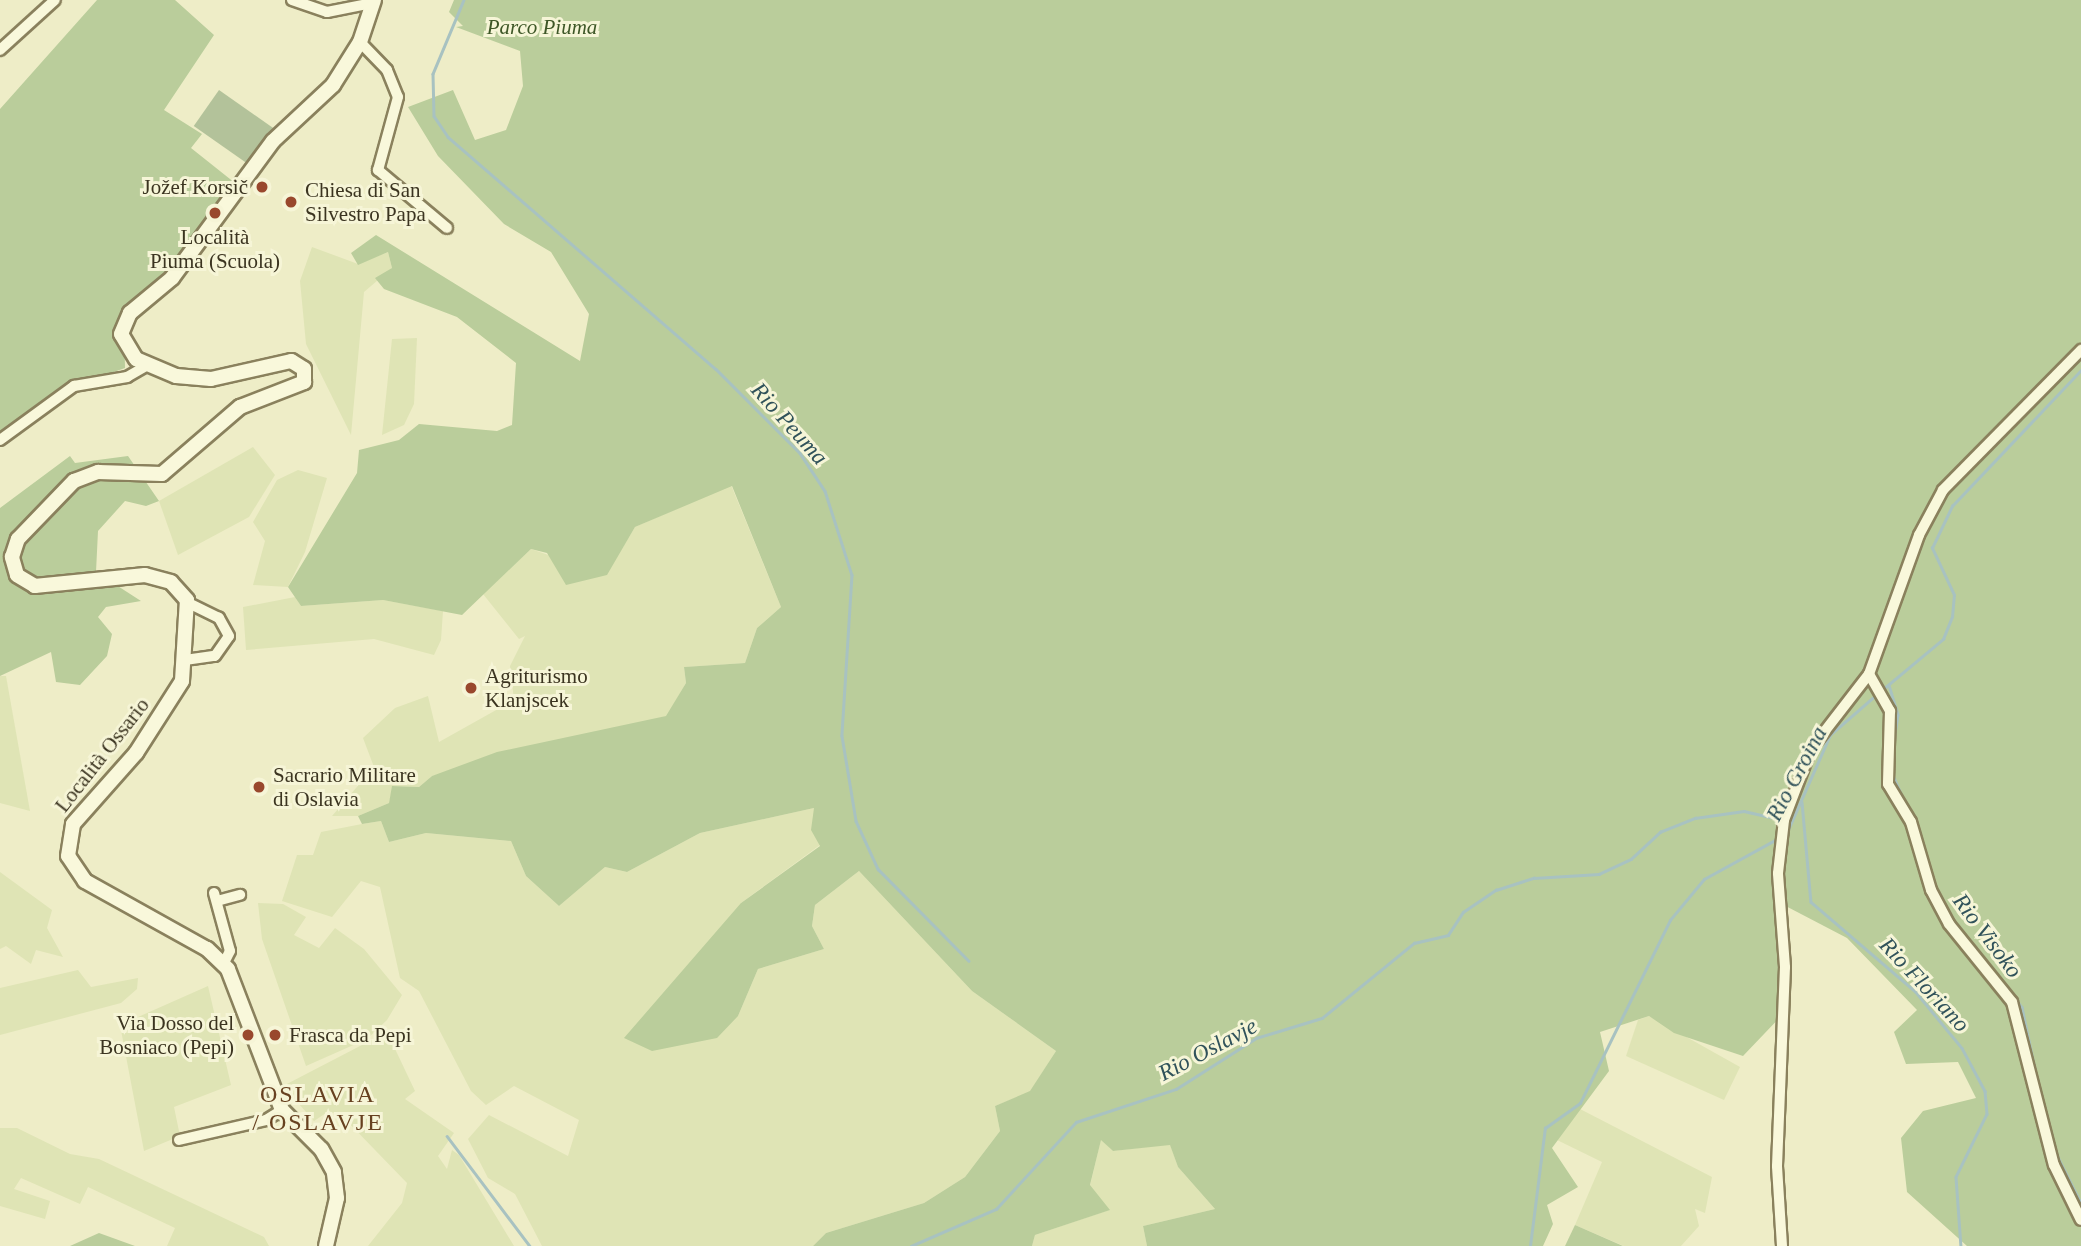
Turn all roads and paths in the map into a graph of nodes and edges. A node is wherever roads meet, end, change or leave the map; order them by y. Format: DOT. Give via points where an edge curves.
graph roads {
  1 [pos="55,0"];
  2 [pos="292,0"];
  3 [pos="373,1"];
  4 [pos="360,42"];
  5 [pos="0,50"];
  6 [pos="447,228"];
  7 [pos="2081,350"];
  8 [pos="146,366"];
  9 [pos="0,440"];
  10 [pos="188,603"];
  11 [pos="185,660"];
  12 [pos="1869,674"];
  13 [pos="240,895"];
  14 [pos="224,963"];
  15 [pos="282,1110"];
  16 [pos="179,1140"];
  17 [pos="2081,1220"];
  18 [pos="326,1246"];
  19 [pos="1782,1246"];
  1 -- 5 [label="street"];
  2 -- 3 [label="street" via="327,12"];
  3 -- 4 [label="street"];
  4 -- 6 [label="street" via="387,70 398,97 378,170"];
  4 -- 8 [label="street" via="333,85 273,141 172,278 124,321 124,344"];
  7 -- 12 [label="street" via="1943,490 1919,535"];
  8 -- 9 [label="street" via="127,377 74,386"];
  8 -- 10 [label="street" via="201,379 290,361 305,374 299,386 240,407 170,471 144,478 98,472 74,481 14,547 13,568 29,585 152,575 176,586"];
  10 -- 11 [label="street, Località Ossario" via="181,634"];
  10 -- 11 [label="street" via="219,618 229,636 215,656"];
  11 -- 14 [label="street, Località Ossario" via="182,681 136,753 73,824 68,856 85,881"];
  12 -- 17 [label="street" via="1890,711 1888,784 1911,822 1931,890 1949,924 2012,1002 2054,1165"];
  12 -- 19 [label="street" via="1811,749 1784,820 1778,873 1784,967 1777,1166"];
  13 -- 14 [label="street" via="216,897 230,951"];
  14 -- 15 [label="street"];
  15 -- 16 [label="street" via="266,1120"];
  15 -- 18 [label="street" via="321,1149 334,1172 337,1198"];
}
